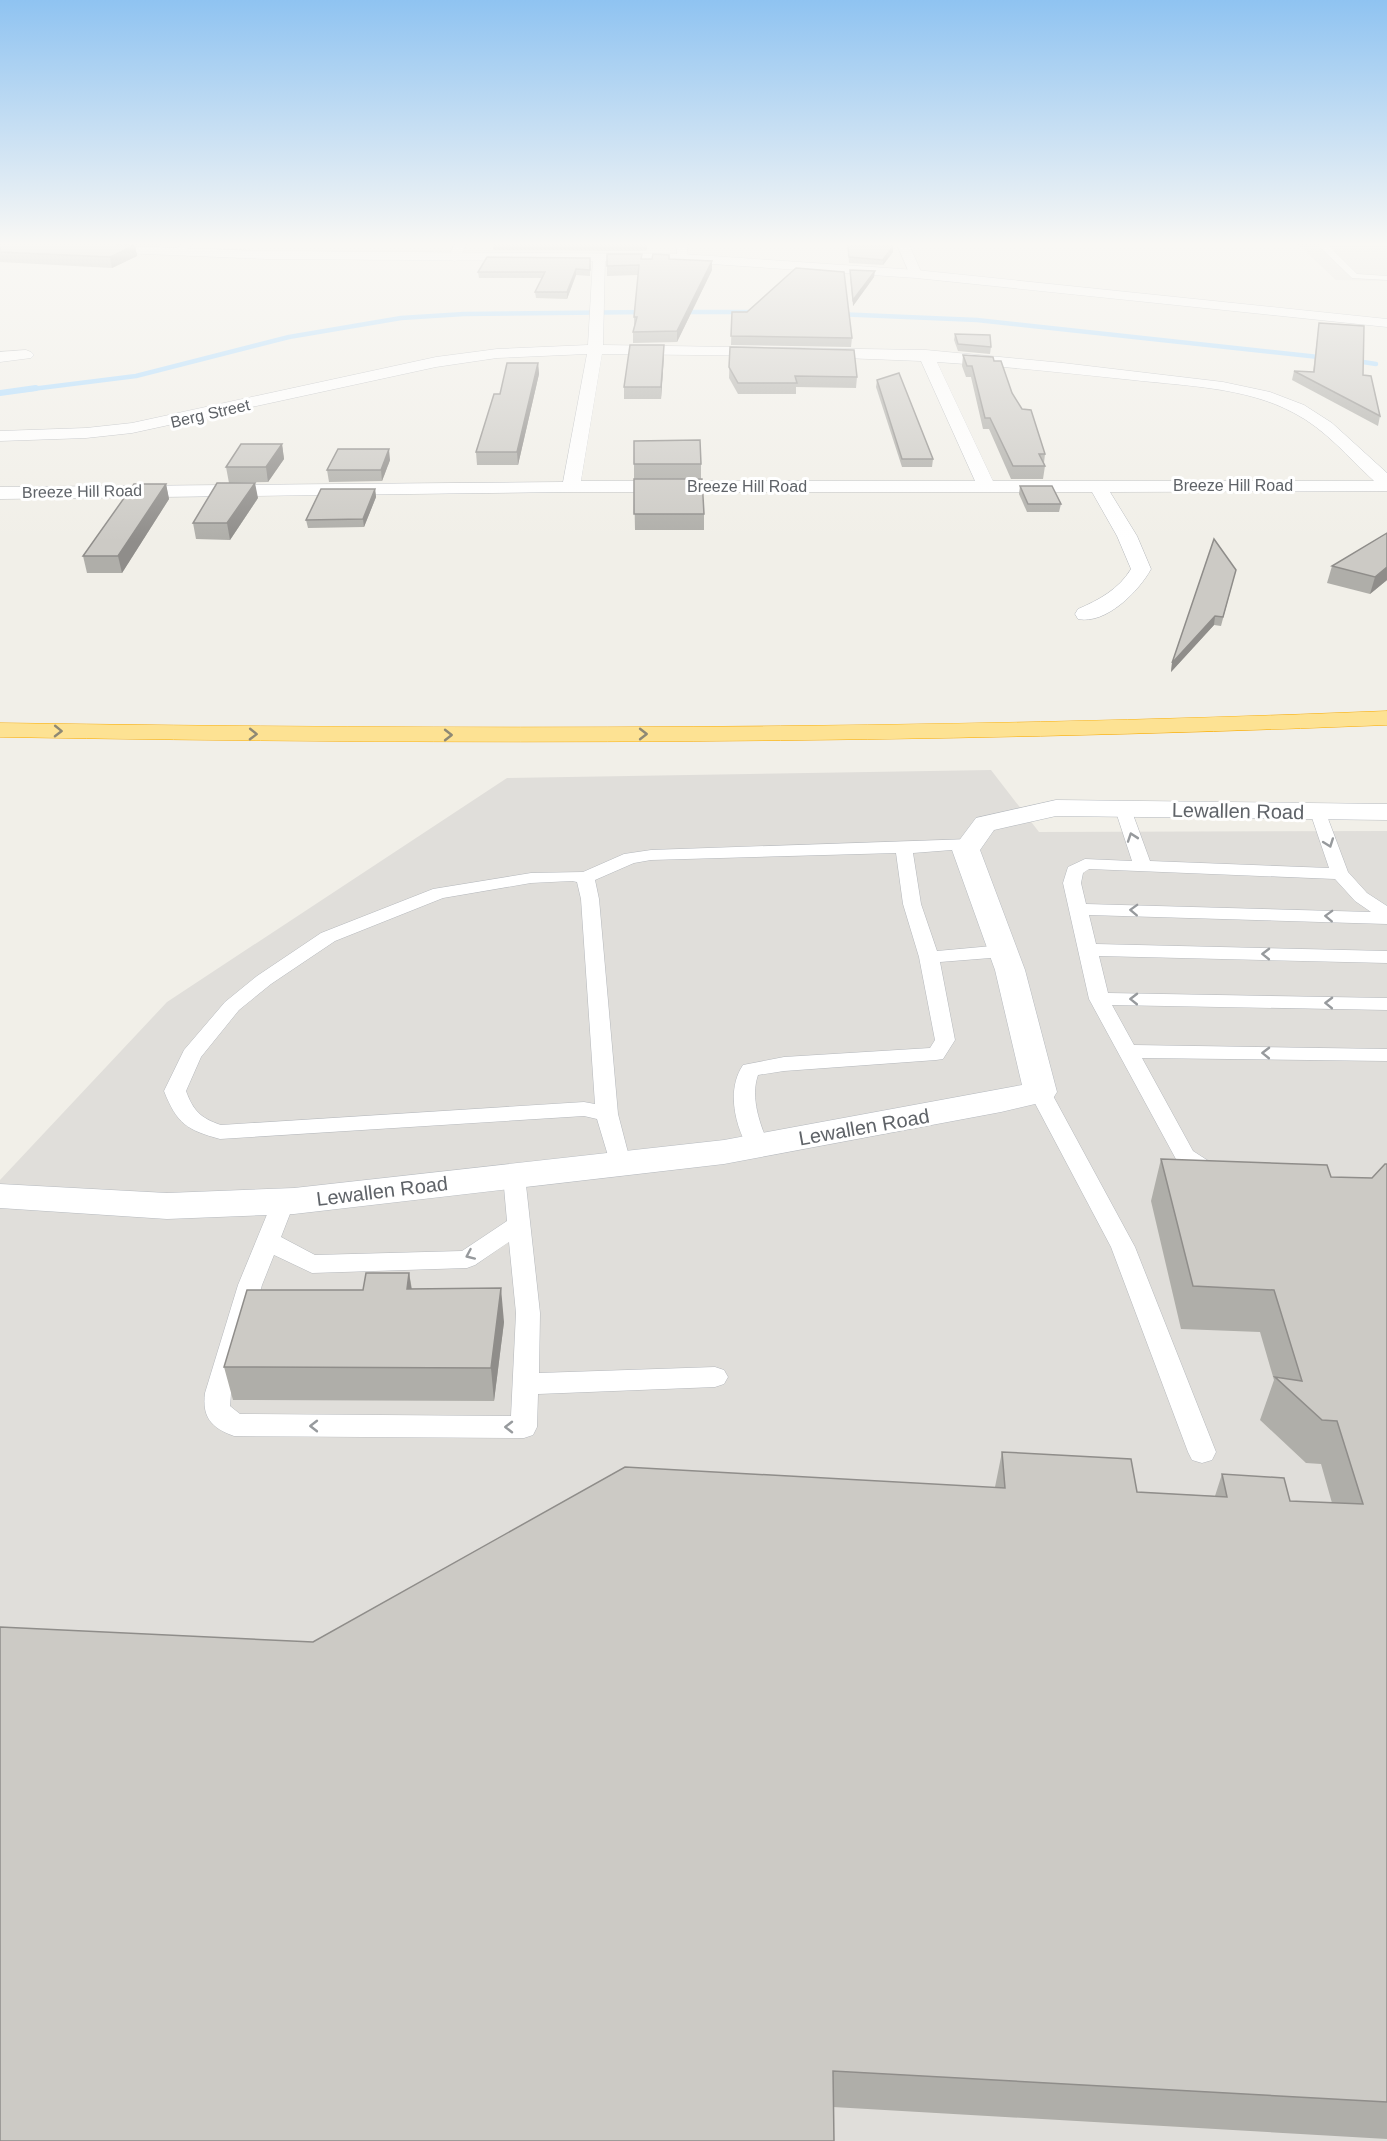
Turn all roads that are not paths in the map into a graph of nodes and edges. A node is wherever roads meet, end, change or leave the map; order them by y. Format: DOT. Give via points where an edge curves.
graph roads {
  1 [pos="596,342"];
  2 [pos="596,350"];
  3 [pos="26,355"];
  4 [pos="926,355"];
  5 [pos="0,357"];
  6 [pos="0,436"];
  7 [pos="1097,485"];
  8 [pos="1387,485"];
  9 [pos="986,486"];
  10 [pos="571,487"];
  11 [pos="0,493"];
  12 [pos="1086,614"];
  13 [pos="1387,697"];
  14 [pos="0,710"];
  15 [pos="1387,718"];
  16 [pos="0,730"];
  17 [pos="1123,809"];
  18 [pos="1318,812"];
  19 [pos="1387,812"];
  20 [pos="971,843"];
  21 [pos="904,848"];
  22 [pos="1142,866"];
  23 [pos="1340,874"];
  24 [pos="585,878"];
  25 [pos="1078,909"];
  26 [pos="1387,916"];
  27 [pos="1088,950"];
  28 [pos="1003,951"];
  29 [pos="928,957"];
  30 [pos="1387,957"];
  31 [pos="1099,999"];
  32 [pos="1387,1004"];
  33 [pos="1128,1051"];
  34 [pos="1387,1055"];
  35 [pos="1040,1092"];
  36 [pos="608,1114"];
  37 [pos="758,1146"];
  38 [pos="620,1164"];
  39 [pos="1233,1175"];
  40 [pos="514,1176"];
  41 [pos="0,1196"];
  42 [pos="283,1202"];
  43 [pos="519,1224"];
  44 [pos="268,1241"];
  45 [pos="716,1377"];
  46 [pos="525,1383"];
  47 [pos="1202,1452"];
  1 -- 2 [label="street"];
  2 -- 4 [label="street, Berg Street"];
  2 -- 6 [label="street, Berg Street" via="460,357 144,426"];
  2 -- 10 [label="street"];
  3 -- 5 [label="street"];
  4 -- 8 [label="street, Berg Street" via="1173,381 1283,402 1311,414"];
  4 -- 9 [label="street"];
  7 -- 8 [label="street, Breeze Hill Road"];
  7 -- 9 [label="street, Breeze Hill Road"];
  7 -- 12 [label="street" via="1141,569 1133,584 1114,601"];
  9 -- 10 [label="street, Breeze Hill Road"];
  10 -- 11 [label="street, Breeze Hill Road"];
  13 -- 14 [label="highway" via="1026,709 577,716"];
  16 -- 15 [label="highway, one-way" via="291,735 903,732"];
  17 -- 18 [label="street, Lewallen Road"];
  17 -- 20 [label="street, Lewallen Road" via="1056,808 985,824"];
  22 -- 17 [label="lane, one-way"];
  18 -- 19 [label="street, Lewallen Road"];
  18 -- 23 [label="lane, one-way"];
  20 -- 21 [label="lane"];
  20 -- 28 [label="street" via="966,850"];
  21 -- 24 [label="lane" via="651,855 630,858"];
  21 -- 29 [label="lane" via="912,904"];
  22 -- 23 [label="lane"];
  22 -- 25 [label="lane" via="1085,864 1074,870 1072,882"];
  23 -- 26 [label="lane" via="1361,897"];
  24 -- 36 [label="lane"];
  24 -- 36 [label="lane" via="531,878 439,892 328,937 232,1006 191,1055 175,1091 184,1116 199,1126 220,1132 584,1110"];
  26 -- 25 [label="lane, one-way"];
  25 -- 27 [label="lane"];
  30 -- 27 [label="lane, one-way"];
  27 -- 31 [label="lane"];
  28 -- 29 [label="lane"];
  28 -- 35 [label="street"];
  29 -- 37 [label="lane" via="945,1040 936,1054 784,1064 750,1070 745,1079 747,1121"];
  32 -- 31 [label="lane, one-way"];
  31 -- 33 [label="lane"];
  34 -- 33 [label="lane, one-way"];
  33 -- 39 [label="lane" via="1185,1156 1203,1168"];
  35 -- 37 [label="street, Lewallen Road"];
  35 -- 47 [label="lane" via="1123,1247"];
  36 -- 38 [label="lane"];
  37 -- 38 [label="street, Lewallen Road"];
  38 -- 40 [label="street, Lewallen Road"];
  40 -- 42 [label="street, Lewallen Road"];
  40 -- 43 [label="lane"];
  41 -- 42 [label="street, Lewallen Road" via="167,1206"];
  42 -- 44 [label="lane"];
  43 -- 44 [label="lane, one-way" via="467,1259 312,1264"];
  43 -- 46 [label="lane" via="528,1313"];
  46 -- 44 [label="lane, one-way" via="524,1427 234,1425 216,1410 218,1393 250,1286"];
  45 -- 46 [label="lane"];
}
